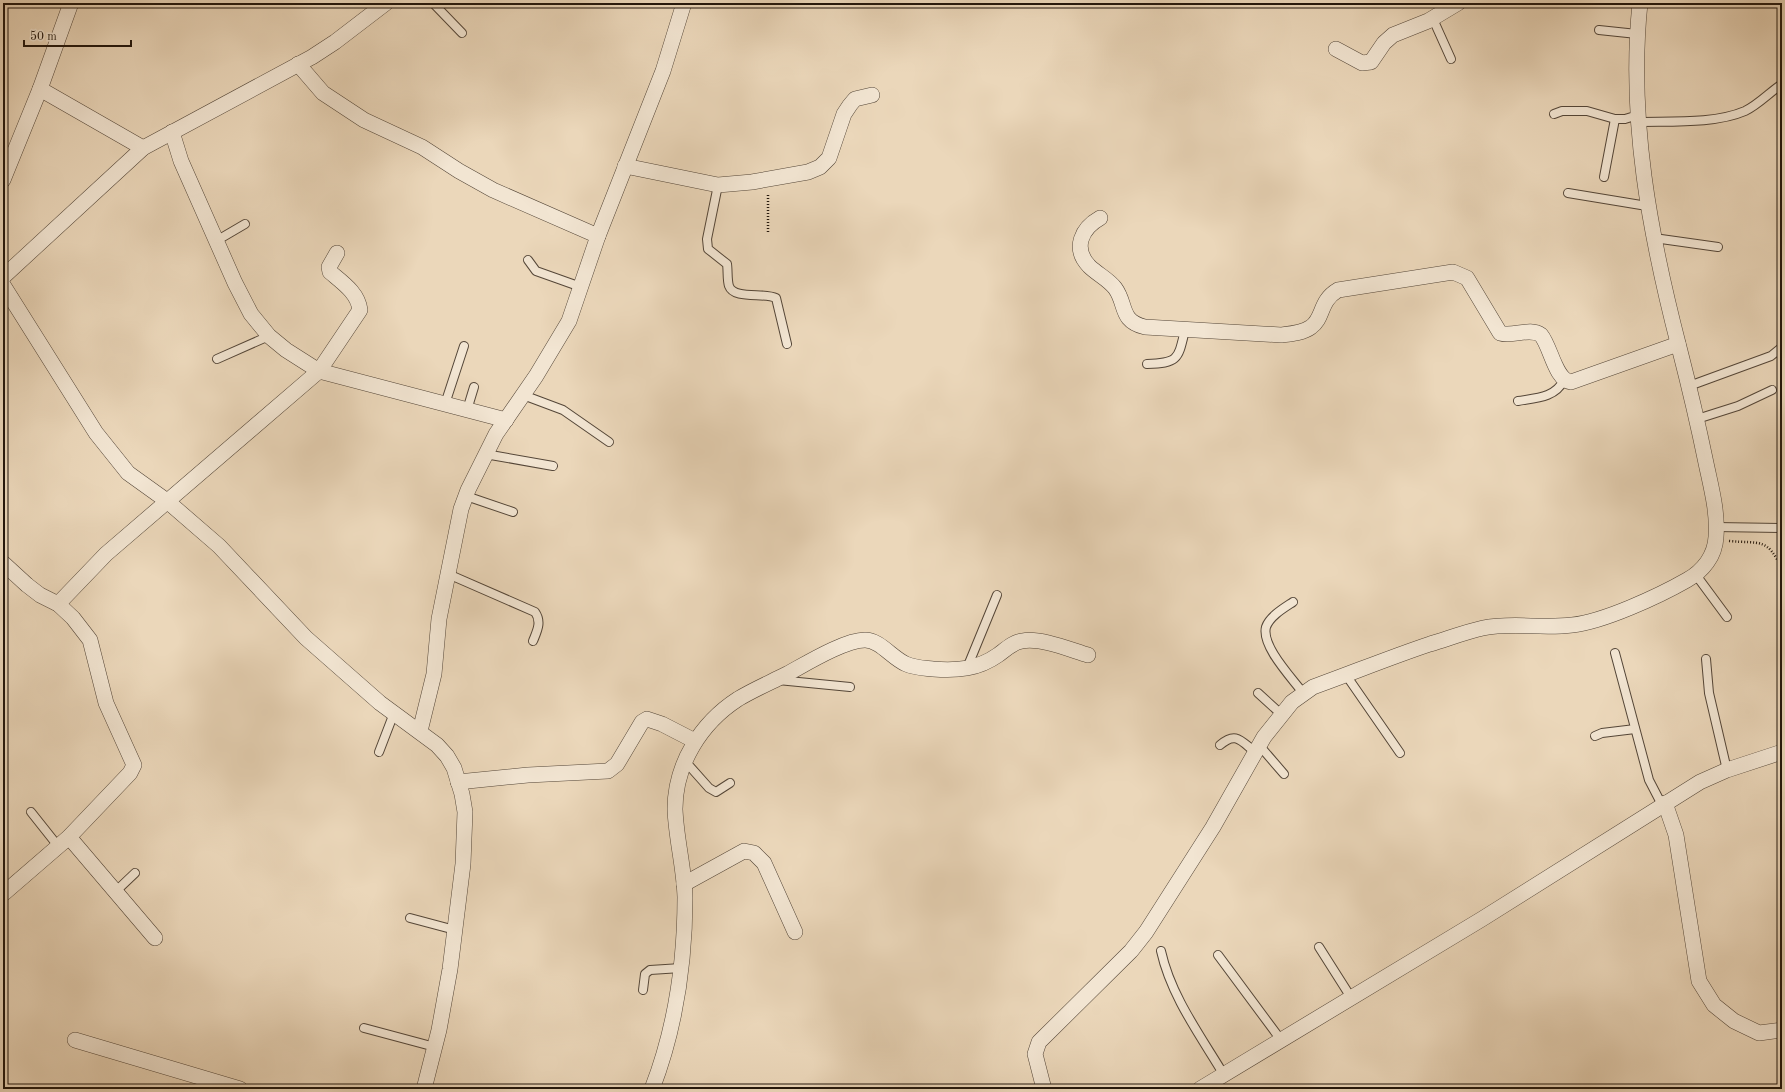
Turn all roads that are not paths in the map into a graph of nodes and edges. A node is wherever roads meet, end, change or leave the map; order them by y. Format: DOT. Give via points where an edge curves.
graph roads {
  1 [pos="71,3"];
  2 [pos="386,3"];
  3 [pos="433,3"];
  4 [pos="684,3"];
  5 [pos="1458,3"];
  6 [pos="1640,3"];
  7 [pos="1433,19"];
  8 [pos="1599,30"];
  9 [pos="462,33"];
  10 [pos="1637,34"];
  11 [pos="1336,49"];
  12 [pos="1451,59"];
  13 [pos="298,64"];
  14 [pos="1782,84"];
  15 [pos="40,89"];
  16 [pos="872,95"];
  17 [pos="1554,114"];
  18 [pos="1638,118"];
  19 [pos="1615,119"];
  20 [pos="172,132"];
  21 [pos="143,148"];
  22 [pos="625,166"];
  23 [pos="1604,177"];
  24 [pos="3,180"];
  25 [pos="718,185"];
  26 [pos="1568,193"];
  27 [pos="1647,206"];
  28 [pos="1100,218"];
  29 [pos="245,224"];
  30 [pos="598,236"];
  31 [pos="1654,238"];
  32 [pos="216,240"];
  33 [pos="1718,247"];
  34 [pos="337,253"];
  35 [pos="528,260"];
  36 [pos="3,277"];
  37 [pos="3,285"];
  38 [pos="581,287"];
  39 [pos="1186,330"];
  40 [pos="268,336"];
  41 [pos="787,344"];
  42 [pos="1678,344"];
  43 [pos="464,346"];
  44 [pos="1782,347"];
  45 [pos="217,359"];
  46 [pos="1147,364"];
  47 [pos="319,371"];
  48 [pos="1564,380"];
  49 [pos="1689,386"];
  50 [pos="474,387"];
  51 [pos="1772,390"];
  52 [pos="523,395"];
  53 [pos="1518,401"];
  54 [pos="445,404"];
  55 [pos="467,410"];
  56 [pos="1697,419"];
  57 [pos="506,420"];
  58 [pos="609,442"];
  59 [pos="485,454"];
  60 [pos="553,466"];
  61 [pos="466,496"];
  62 [pos="167,501"];
  63 [pos="513,512"];
  64 [pos="1782,528"];
  65 [pos="1716,534"];
  66 [pos="3,563"];
  67 [pos="448,574"];
  68 [pos="1696,575"];
  69 [pos="997,595"];
  70 [pos="1293,602"];
  71 [pos="58,604"];
  72 [pos="1727,617"];
  73 [pos="532,641"];
  74 [pos="1615,653"];
  75 [pos="1088,655"];
  76 [pos="1706,659"];
  77 [pos="967,669"];
  78 [pos="1346,675"];
  79 [pos="775,680"];
  80 [pos="850,687"];
  81 [pos="1258,693"];
  82 [pos="1303,693"];
  83 [pos="394,713"];
  84 [pos="1281,714"];
  85 [pos="1635,729"];
  86 [pos="420,731"];
  87 [pos="1595,736"];
  88 [pos="695,741"];
  89 [pos="1220,745"];
  90 [pos="1257,748"];
  91 [pos="380,752"];
  92 [pos="1782,752"];
  93 [pos="1400,753"];
  94 [pos="685,761"];
  95 [pos="1727,770"];
  96 [pos="1284,774"];
  97 [pos="458,782"];
  98 [pos="730,783"];
  99 [pos="1663,804"];
  100 [pos="31,812"];
  101 [pos="64,842"];
  102 [pos="135,873"];
  103 [pos="684,884"];
  104 [pos="116,892"];
  105 [pos="3,894"];
  106 [pos="410,918"];
  107 [pos="454,930"];
  108 [pos="794,932"];
  109 [pos="155,938"];
  110 [pos="1319,947"];
  111 [pos="1161,951"];
  112 [pos="1218,955"];
  113 [pos="681,968"];
  114 [pos="643,990"];
  115 [pos="1352,999"];
  116 [pos="364,1028"];
  117 [pos="1782,1030"];
  118 [pos="75,1040"];
  119 [pos="1282,1040"];
  120 [pos="435,1047"];
  121 [pos="1224,1075"];
  122 [pos="240,1089"];
  123 [pos="424,1089"];
  124 [pos="652,1089"];
  125 [pos="1044,1089"];
  126 [pos="1200,1089"];
  1 -- 15 [label="street"];
  2 -- 13 [label="street" via="335,42"];
  3 -- 9 [label="lane"];
  4 -- 22 [label="street" via="662,71"];
  5 -- 7 [label="street"];
  6 -- 10 [label="street"];
  7 -- 11 [label="street" via="1393,35 1371,62 1362,63"];
  7 -- 12 [label="lane"];
  8 -- 10 [label="lane"];
  10 -- 18 [label="street"];
  13 -- 20 [label="street"];
  13 -- 30 [label="street" via="323,93 364,120 422,147 492,190"];
  14 -- 18 [label="lane" via="1745,111 1720,117 1694,120"];
  15 -- 21 [label="street"];
  15 -- 24 [label="street"];
  16 -- 25 [label="street" via="855,99 850,105 844,114 829,158 820,167 808,172"];
  17 -- 19 [label="lane" via="1562,111 1587,111"];
  18 -- 19 [label="lane"];
  18 -- 27 [label="street"];
  19 -- 23 [label="lane"];
  20 -- 21 [label="street"];
  20 -- 32 [label="street" via="181,161"];
  21 -- 36 [label="street"];
  22 -- 25 [label="street"];
  22 -- 30 [label="street"];
  25 -- 41 [label="lane" via="706,239 708,249 727,264 728,286 733,292 744,295 769,295 776,298"];
  26 -- 27 [label="lane"];
  27 -- 31 [label="street"];
  28 -- 39 [label="street" via="1086,227 1082,236 1083,256 1088,264 1116,289 1129,320 1145,327"];
  29 -- 32 [label="lane"];
  30 -- 38 [label="street"];
  31 -- 33 [label="lane"];
  31 -- 42 [label="street"];
  32 -- 40 [label="street" via="251,314"];
  34 -- 47 [label="street" via="329,267 330,272 354,294 360,310"];
  35 -- 38 [label="lane" via="536,270"];
  37 -- 62 [label="street" via="96,433 128,473"];
  38 -- 52 [label="street" via="564,331"];
  39 -- 46 [label="lane" via="1175,359 1168,363"];
  39 -- 48 [label="street" via="1281,335 1299,332 1312,327 1328,298 1338,290 1453,272 1463,274 1470,282 1500,332 1536,332 1541,335"];
  40 -- 45 [label="lane"];
  40 -- 47 [label="street"];
  42 -- 48 [label="street" via="1572,382"];
  42 -- 49 [label="street"];
  43 -- 54 [label="lane"];
  44 -- 49 [label="lane" via="1771,356"];
  47 -- 54 [label="street"];
  47 -- 62 [label="street"];
  48 -- 53 [label="lane" via="1561,387 1549,395"];
  49 -- 56 [label="street"];
  50 -- 55 [label="lane"];
  51 -- 56 [label="lane" via="1738,406"];
  52 -- 57 [label="street"];
  52 -- 58 [label="lane" via="563,410"];
  54 -- 55 [label="street"];
  55 -- 57 [label="street"];
  56 -- 65 [label="street" via="1713,495"];
  57 -- 59 [label="street"];
  59 -- 60 [label="lane"];
  59 -- 61 [label="street"];
  61 -- 63 [label="lane"];
  61 -- 67 [label="street"];
  62 -- 71 [label="street" via="106,554"];
  62 -- 83 [label="street" via="219,546 291,623 355,683"];
  64 -- 65 [label="lane"];
  65 -- 68 [label="street" via="1709,561"];
  66 -- 71 [label="street" via="27,586"];
  67 -- 73 [label="lane" via="535,612 539,618 538,628"];
  67 -- 86 [label="street" via="439,619 432,691"];
  68 -- 72 [label="lane"];
  68 -- 78 [label="street" via="1644,601 1588,622 1559,626 1509,625 1479,629"];
  69 -- 77 [label="lane"];
  70 -- 82 [label="lane" via="1273,617 1266,626 1267,645"];
  71 -- 101 [label="street" via="74,618 90,640 106,703 134,765 130,773"];
  74 -- 85 [label="lane"];
  75 -- 77 [label="street" via="1037,641 1021,641 982,665"];
  76 -- 95 [label="lane" via="1709,693"];
  77 -- 79 [label="street" via="953,671 907,665 875,643 866,640 843,646"];
  78 -- 82 [label="street"];
  78 -- 93 [label="lane"];
  79 -- 80 [label="lane"];
  79 -- 88 [label="street" via="738,700 716,718"];
  81 -- 84 [label="lane"];
  82 -- 84 [label="street"];
  83 -- 86 [label="street"];
  83 -- 91 [label="lane"];
  84 -- 90 [label="street"];
  85 -- 87 [label="lane"];
  85 -- 99 [label="lane" via="1652,788"];
  86 -- 97 [label="street" via="447,756"];
  88 -- 94 [label="street"];
  88 -- 97 [label="street" via="647,719 642,722 617,764 608,771"];
  89 -- 90 [label="lane" via="1234,737"];
  90 -- 96 [label="lane"];
  90 -- 125 [label="street" via="1213,827 1146,932 1131,951 1039,1042 1035,1054"];
  92 -- 95 [label="street"];
  94 -- 98 [label="lane" via="709,788 716,792"];
  94 -- 103 [label="street" via="675,808"];
  95 -- 99 [label="street" via="1700,782"];
  97 -- 107 [label="street" via="462,794 465,832"];
  99 -- 115 [label="street"];
  99 -- 117 [label="street" via="1676,835 1699,981 1714,1005 1734,1021 1759,1033"];
  100 -- 101 [label="lane"];
  101 -- 104 [label="street"];
  101 -- 105 [label="street"];
  102 -- 104 [label="lane"];
  103 -- 108 [label="street" via="744,852 754,853 764,863"];
  103 -- 113 [label="street"];
  104 -- 109 [label="street"];
  106 -- 107 [label="lane"];
  107 -- 120 [label="street" via="450,969"];
  110 -- 115 [label="lane"];
  111 -- 121 [label="lane" via="1165,972 1173,988"];
  112 -- 119 [label="lane"];
  113 -- 114 [label="lane" via="650,970 645,974"];
  113 -- 124 [label="street" via="672,1025"];
  115 -- 119 [label="street"];
  116 -- 120 [label="lane"];
  118 -- 122 [label="street"];
  119 -- 121 [label="street"];
  120 -- 123 [label="street"];
  121 -- 126 [label="street"];
}
